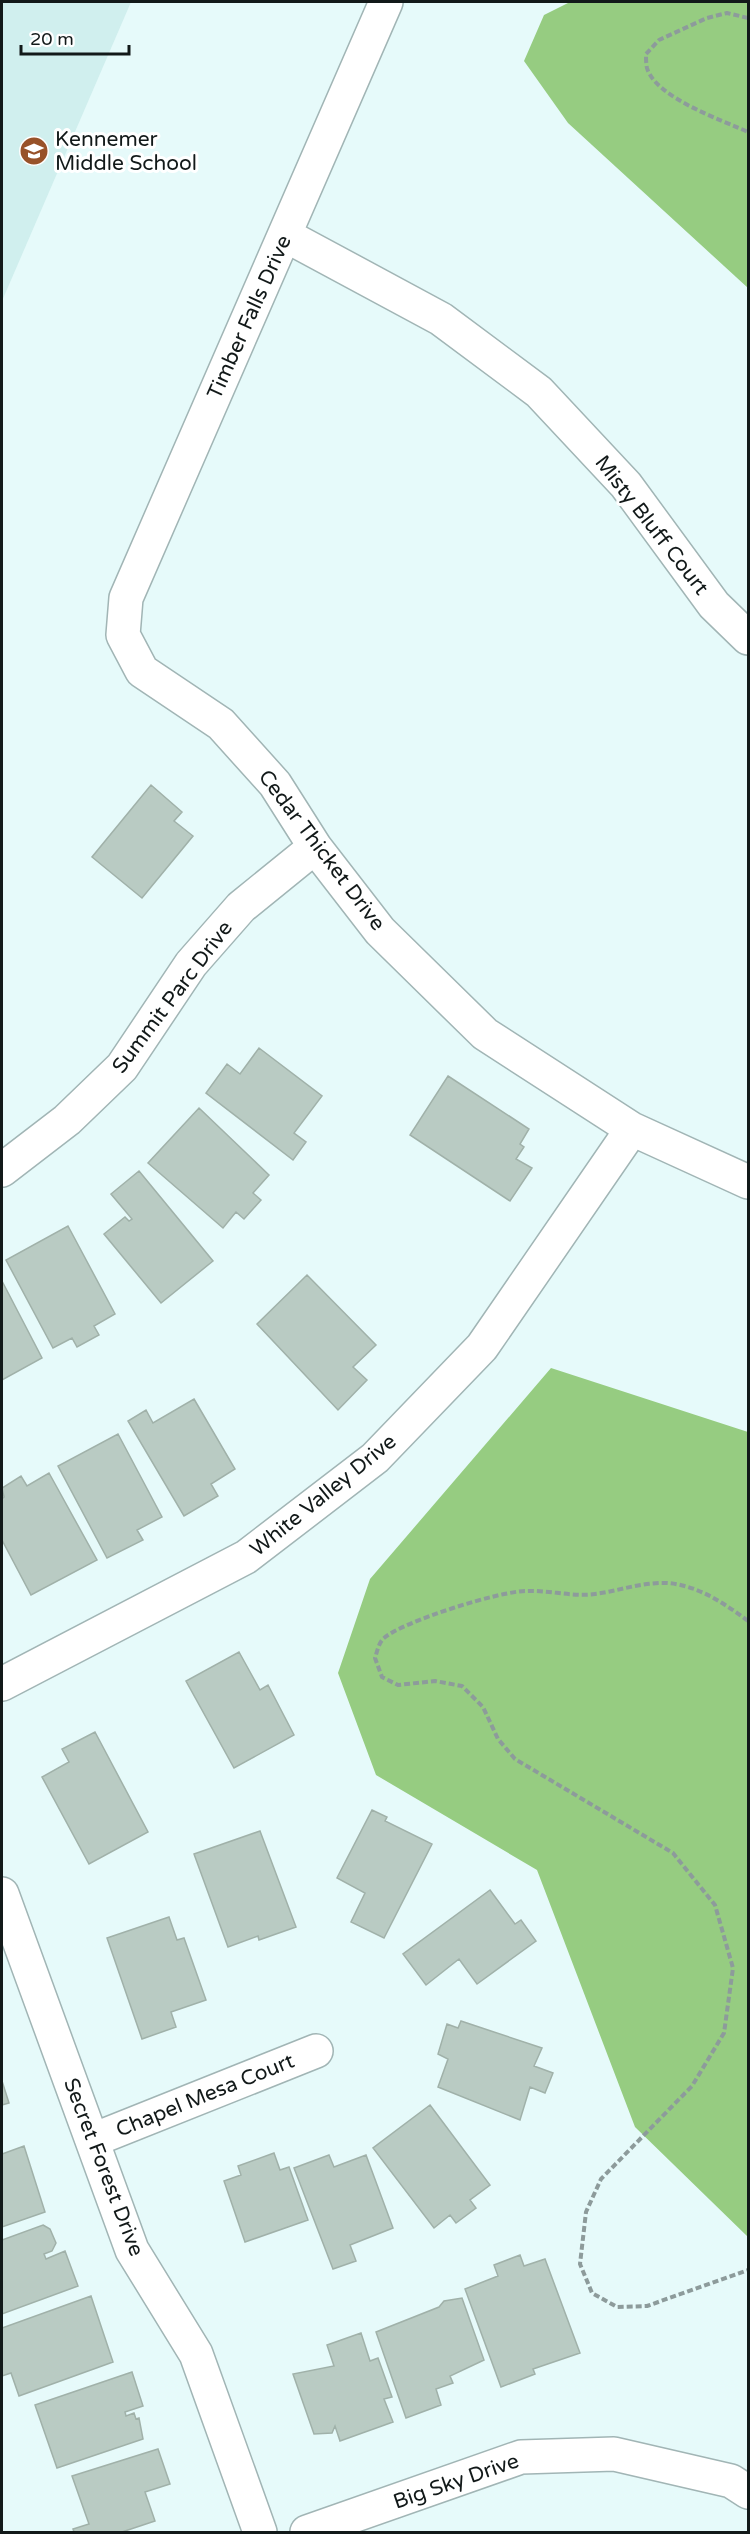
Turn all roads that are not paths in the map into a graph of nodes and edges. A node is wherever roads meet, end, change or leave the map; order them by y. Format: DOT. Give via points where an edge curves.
graph roads {
  1 [pos="386,2"];
  2 [pos="285,235"];
  3 [pos="123,635"];
  4 [pos="748,638"];
  5 [pos="315,847"];
  6 [pos="632,1129"];
  7 [pos="2,1170"];
  8 [pos="748,1182"];
  9 [pos="2,1684"];
  10 [pos="2,1894"];
  11 [pos="316,2051"];
  12 [pos="93,2140"];
  13 [pos="748,2492"];
  14 [pos="260,2532"];
  15 [pos="307,2532"];
  1 -- 2 [label="street, Timber Falls Drive"];
  2 -- 3 [label="street, Timber Falls Drive" via="126,598"];
  2 -- 4 [label="street, Misty Bluff Court" via="441,319 539,392 626,485 714,605"];
  3 -- 5 [label="street, Cedar Thicket Drive" via="142,671 221,724 275,784"];
  5 -- 6 [label="street, Cedar Thicket Drive" via="380,931 485,1034"];
  5 -- 7 [label="street, Summit Parc Drive" via="242,907 198,956 122,1067 68,1120"];
  6 -- 8 [label="street, Cedar Thicket Drive"];
  6 -- 9 [label="street, White Valley Drive" via="482,1347 375,1458 246,1557"];
  10 -- 12 [label="street, Secret Forest Drive"];
  11 -- 12 [label="street, Chapel Mesa Court"];
  12 -- 14 [label="street, Secret Forest Drive" via="132,2250 196,2354"];
  13 -- 15 [label="street, Big Sky Drive" via="731,2481 614,2454 521,2457"];
}
